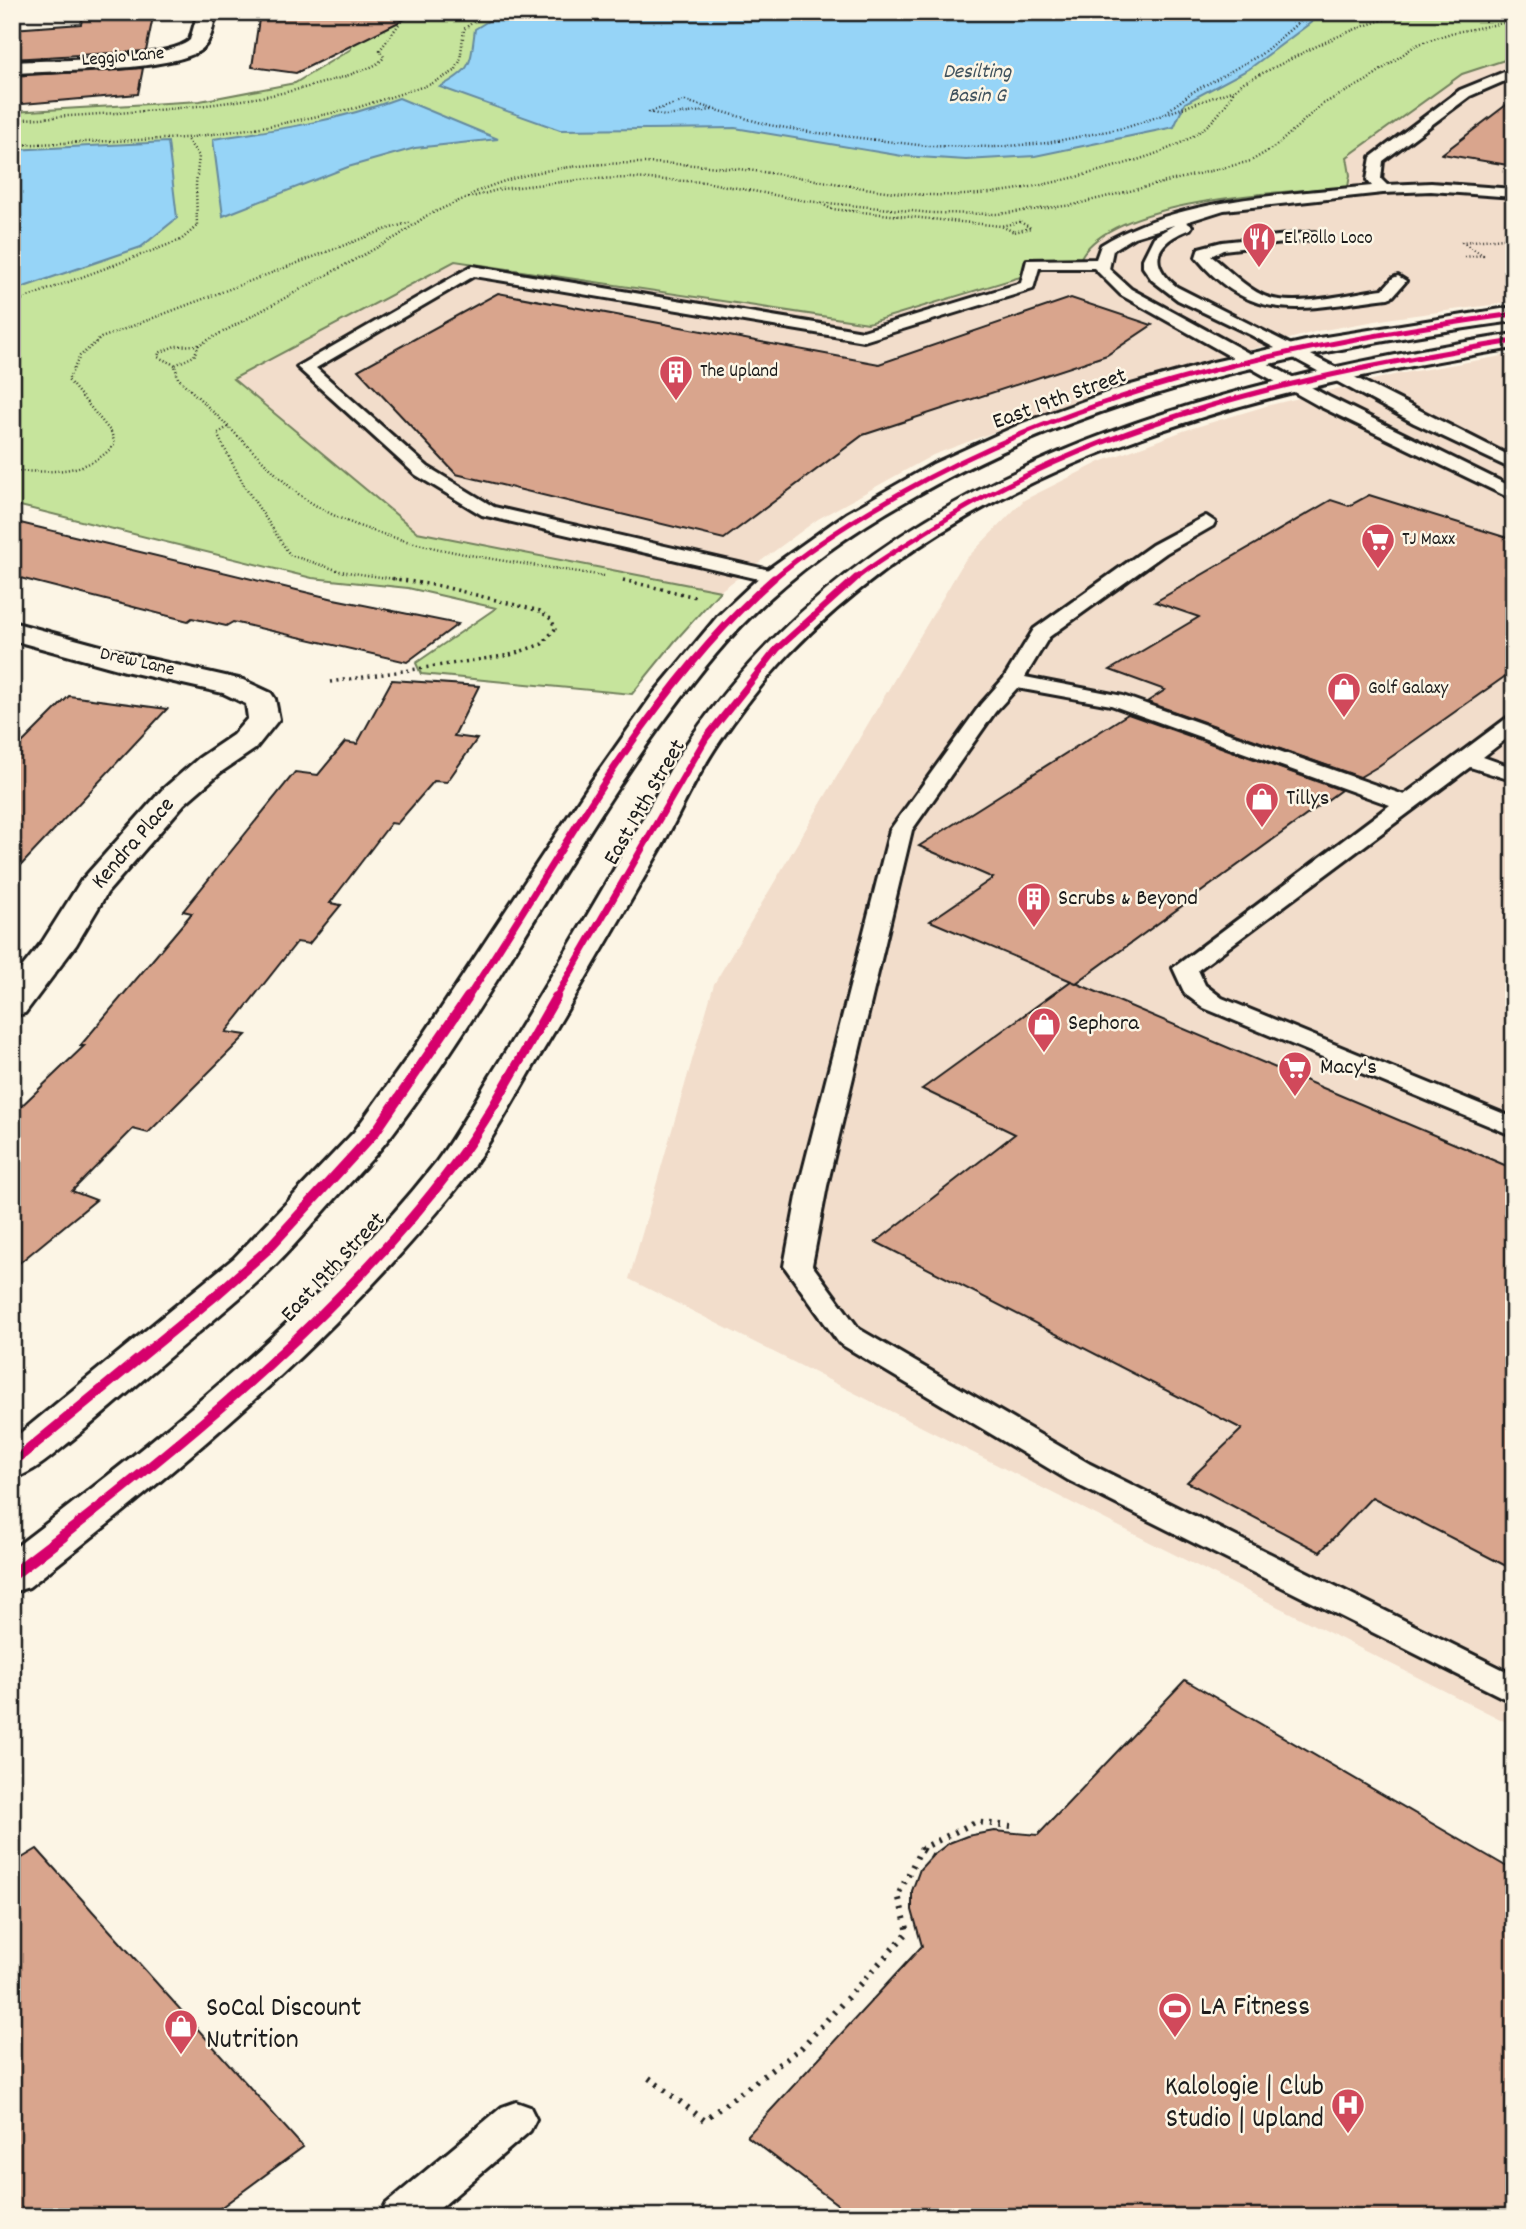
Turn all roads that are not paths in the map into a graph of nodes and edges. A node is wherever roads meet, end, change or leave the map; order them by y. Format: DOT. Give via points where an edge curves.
graph roads {
  1 [pos="207,12"];
  2 [pos="12,68"];
  3 [pos="1514,72"];
  4 [pos="1382,189"];
  5 [pos="1514,192"];
  6 [pos="1276,200"];
  7 [pos="1315,236"];
  8 [pos="1102,264"];
  9 [pos="1398,281"];
  10 [pos="1514,314"];
  11 [pos="1514,341"];
  12 [pos="1249,360"];
  13 [pos="1291,367"];
  14 [pos="1335,374"];
  15 [pos="1514,465"];
  16 [pos="1514,495"];
  17 [pos="1206,522"];
  18 [pos="776,577"];
  19 [pos="12,631"];
  20 [pos="1012,681"];
  21 [pos="260,699"];
  22 [pos="1514,722"];
  23 [pos="1467,759"];
  24 [pos="1514,775"];
  25 [pos="1407,804"];
  26 [pos="12,1004"];
  27 [pos="1514,1128"];
  28 [pos="12,1462"];
  29 [pos="12,1575"];
  30 [pos="1514,1690"];
  31 [pos="516,2119"];
  32 [pos="400,2217"];
  1 -- 2 [label="main road, Leggio Lane" via="201,38 185,51 152,58"];
  3 -- 4 [label="lane" via="1465,93 1376,159 1374,180"];
  4 -- 5 [label="lane"];
  4 -- 6 [label="lane"];
  6 -- 8 [label="lane" via="1223,206 1129,234 1107,248"];
  6 -- 13 [label="lane" via="1171,231 1156,242 1150,255 1152,268 1170,289"];
  7 -- 9 [label="lane" via="1222,246 1204,251 1204,257 1258,299 1273,304 1388,293"];
  8 -- 12 [label="lane" via="1101,270 1126,292"];
  8 -- 18 [label="lane" via="1032,262 1028,286 864,336 472,271 305,367 422,471 488,511"];
  10 -- 13 [label="main road, East 19th Street" via="1372,335"];
  11 -- 14 [label="main road, East 19th Street"];
  12 -- 13 [label="main road, East 19th Street"];
  12 -- 13 [label="lane"];
  12 -- 18 [label="main road, East 19th Street" via="1094,406 1001,440 914,482 845,525"];
  13 -- 14 [label="main road, East 19th Street"];
  13 -- 14 [label="lane"];
  13 -- 16 [label="lane" via="1335,408"];
  13 -- 29 [label="main road, East 19th Street" via="1058,460 983,496 840,590 783,643 708,736 449,1172 321,1315 129,1485"];
  14 -- 15 [label="lane"];
  17 -- 20 [label="lane" via="1159,549 1041,633"];
  18 -- 28 [label="main road, East 19th Street" via="706,645 645,726 467,1001 379,1127 251,1266"];
  19 -- 21 [label="main road, Drew Lane" via="136,666 232,685"];
  20 -- 25 [label="lane" via="1116,700"];
  20 -- 30 [label="lane" via="901,830 813,1186 798,1266 849,1336 860,1343 1079,1472"];
  21 -- 26 [label="main road, Kendra Place" via="264,719 244,742 173,797 93,888 58,945"];
  22 -- 23 [label="lane"];
  23 -- 24 [label="lane"];
  23 -- 25 [label="lane"];
  25 -- 27 [label="lane" via="1185,968 1194,989 1213,1003"];
  31 -- 32 [label="lane"];
}
